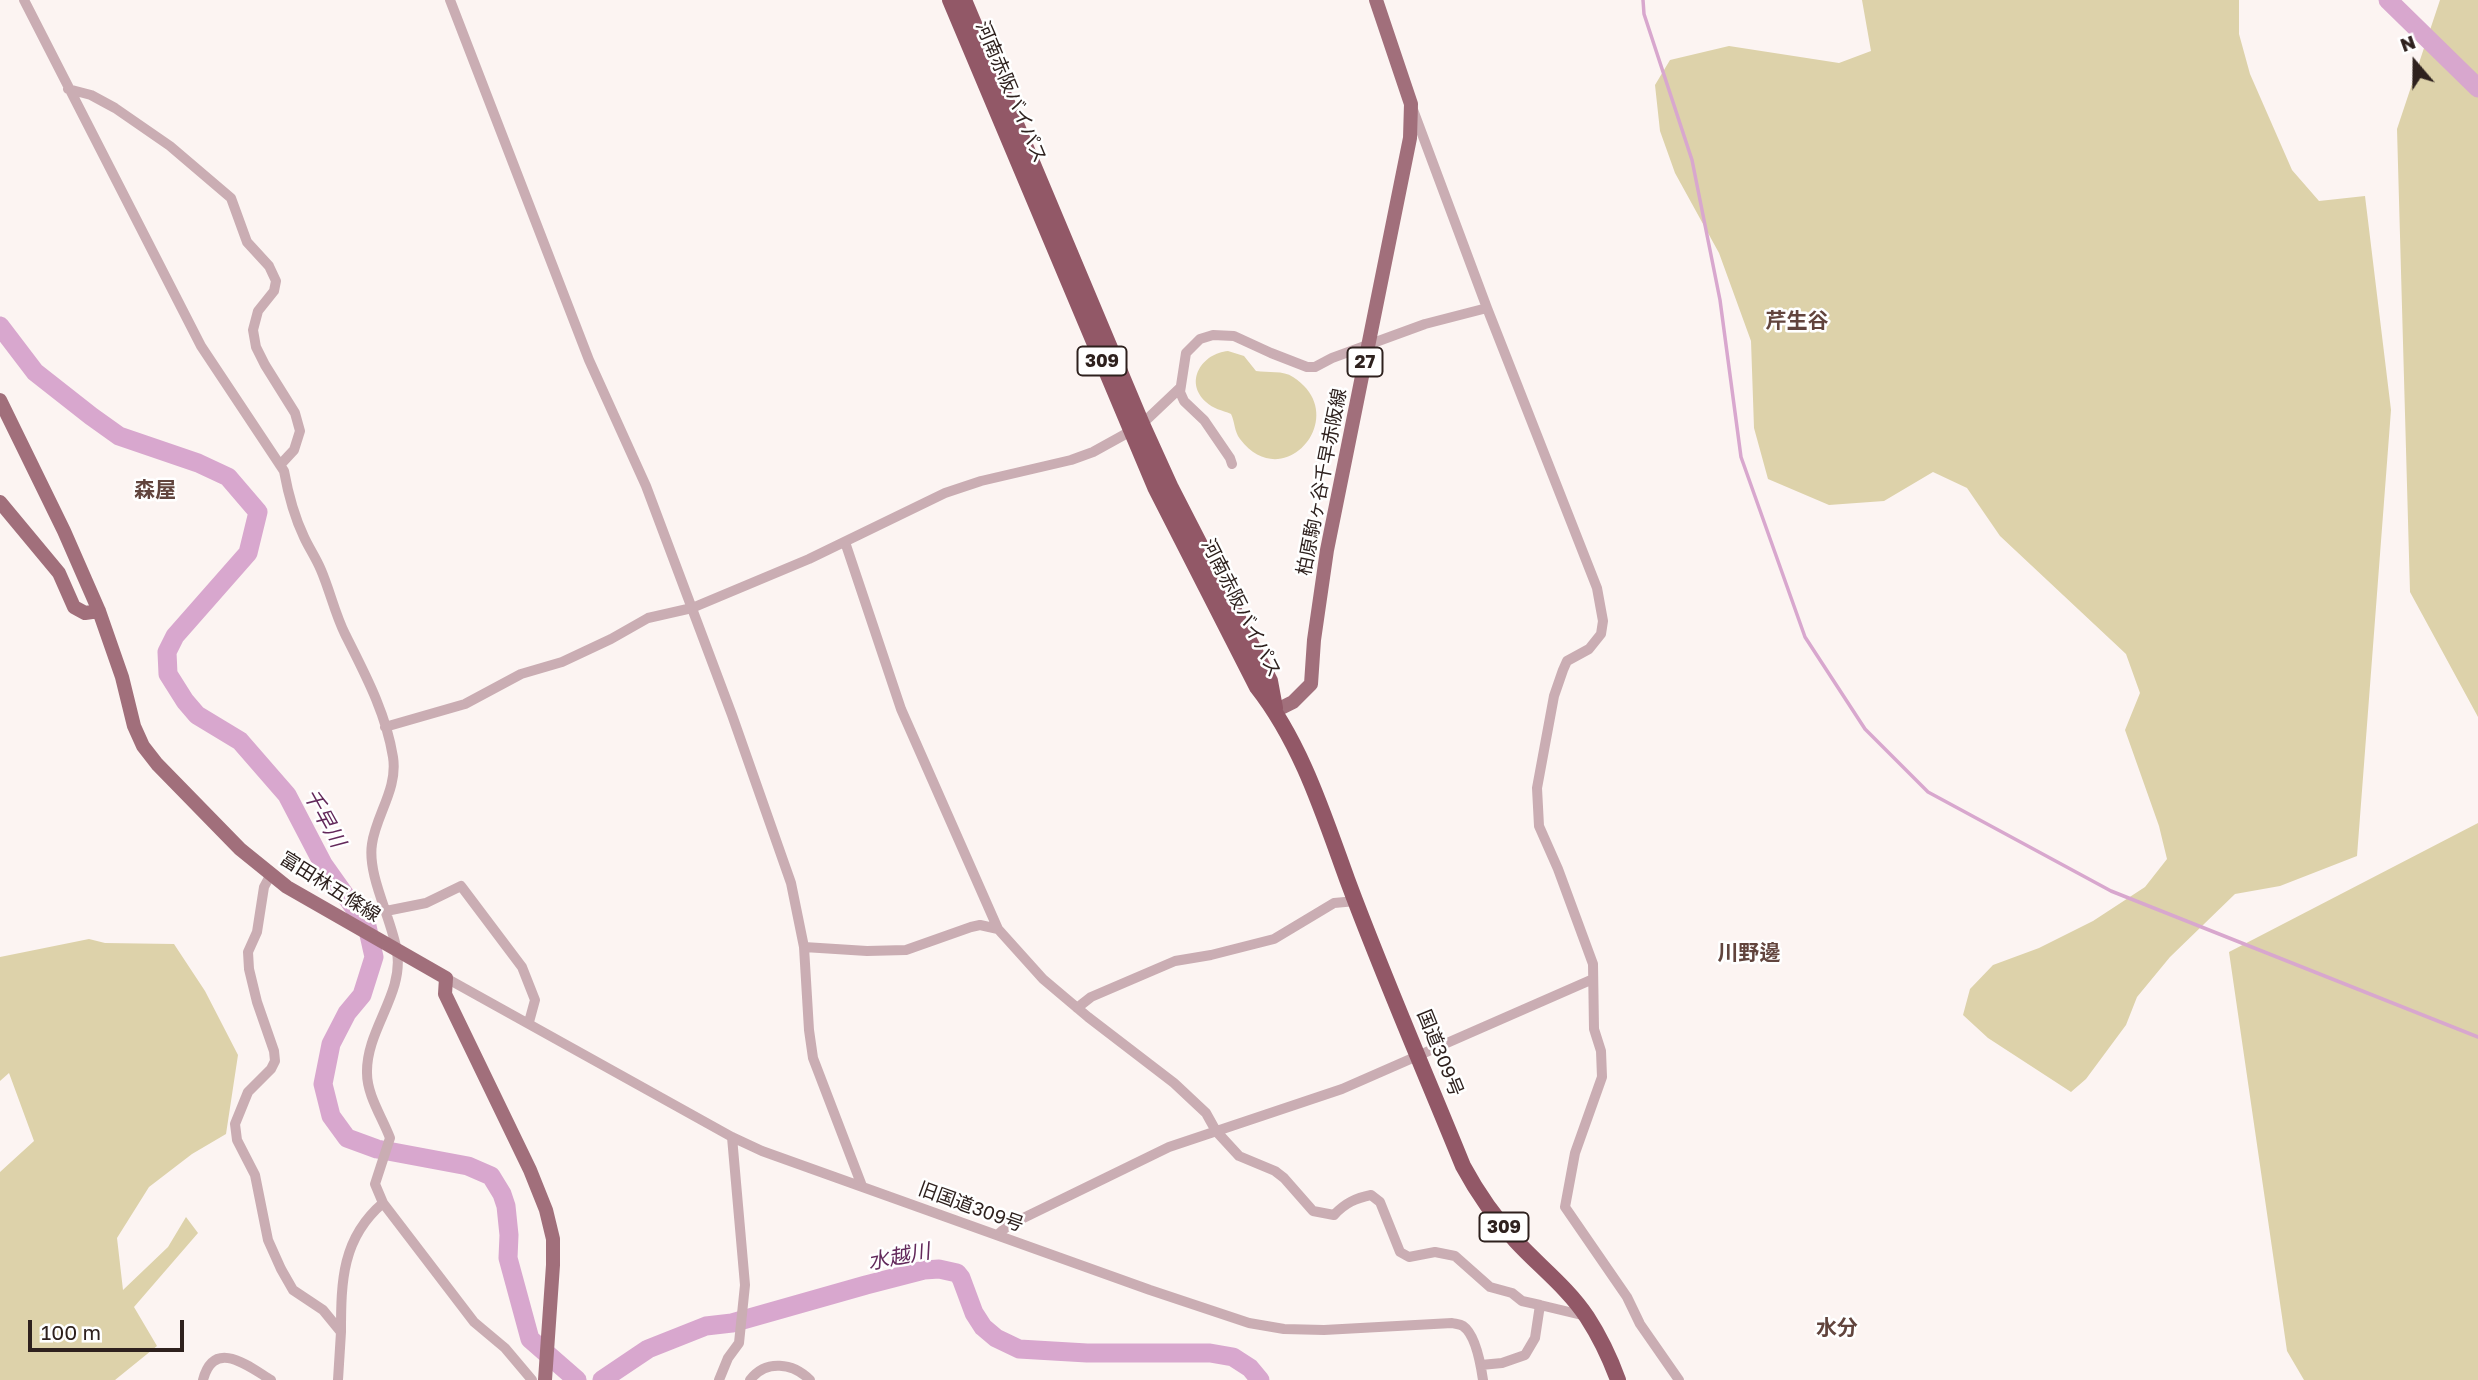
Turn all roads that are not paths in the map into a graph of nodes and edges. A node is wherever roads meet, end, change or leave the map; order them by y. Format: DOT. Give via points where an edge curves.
graph roads {
  1 [pos="24,0"];
  2 [pos="450,0"];
  3 [pos="950,0"];
  4 [pos="964,0"];
  5 [pos="1376,0"];
  6 [pos="68,89"];
  7 [pos="1411,104"];
  8 [pos="1487,308"];
  9 [pos="1369,343"];
  10 [pos="1180,388"];
  11 [pos="0,400"];
  12 [pos="1136,427"];
  13 [pos="1232,464"];
  14 [pos="280,465"];
  15 [pos="0,502"];
  16 [pos="845,541"];
  17 [pos="692,608"];
  18 [pos="99,611"];
  19 [pos="1275,711"];
  20 [pos="385,727"];
  21 [pos="271,874"];
  22 [pos="1356,901"];
  23 [pos="386,911"];
  24 [pos="998,929"];
  25 [pos="804,947"];
  26 [pos="397,951"];
  27 [pos="446,978"];
  28 [pos="1593,979"];
  29 [pos="1077,1008"];
  30 [pos="529,1022"];
  31 [pos="1418,1055"];
  32 [pos="1216,1131"];
  33 [pos="732,1137"];
  34 [pos="862,1186"];
  35 [pos="383,1203"];
  36 [pos="997,1235"];
  37 [pos="1540,1306"];
  38 [pos="1586,1316"];
  39 [pos="341,1332"];
  40 [pos="1480,1365"];
  41 [pos="202,1380"];
  42 [pos="271,1380"];
  43 [pos="338,1380"];
  44 [pos="532,1380"];
  45 [pos="545,1380"];
  46 [pos="719,1380"];
  47 [pos="750,1380"];
  48 [pos="810,1380"];
  49 [pos="1483,1380"];
  50 [pos="1618,1380"];
  51 [pos="1678,1380"];
  1 -- 6 [label="street"];
  2 -- 17 [label="street" via="538,234 646,486"];
  3 -- 12 [label="highway, 河南赤阪バイパス / 309"];
  4 -- 12 [label="highway, 河南赤阪バイパス / 309"];
  5 -- 7 [label="main road, 柏原駒ヶ谷千早赤阪線 / 27"];
  6 -- 14 [label="street" via="201,346"];
  6 -- 14 [label="street" via="115,108 170,146 231,198 247,242 276,281 258,311 253,330 265,365 290,404 300,431 294,450"];
  7 -- 8 [label="street"];
  7 -- 9 [label="main road, 柏原駒ヶ谷千早赤阪線 / 27" via="1410,138"];
  8 -- 9 [label="street"];
  8 -- 28 [label="street" via="1597,588 1602,612 1601,634 1563,670 1537,788 1538,826 1558,869 1592,964"];
  9 -- 10 [label="street" via="1313,367 1234,336 1213,335 1186,353"];
  9 -- 19 [label="main road, 柏原駒ヶ谷千早赤阪線 / 27" via="1327,550 1311,684 1293,702"];
  10 -- 12 [label="street"];
  10 -- 13 [label="street" via="1182,398 1204,420"];
  11 -- 18 [label="main road, 富田林五條線"];
  12 -- 16 [label="street" via="1071,460 945,493"];
  12 -- 19 [label="highway, 河南赤阪バイパス / 309" via="1270,681"];
  14 -- 20 [label="street" via="303,535 371,684"];
  15 -- 18 [label="main road" via="60,573 74,607 85,613"];
  16 -- 17 [label="street"];
  16 -- 24 [label="street" via="901,709"];
  17 -- 20 [label="street" via="648,618 465,704"];
  17 -- 25 [label="street" via="790,883"];
  18 -- 21 [label="main road, 富田林五條線" via="143,746 186,796"];
  19 -- 22 [label="highway, 国道309号 / 309" via="1312,784"];
  20 -- 23 [label="street" via="394,760 392,781 371,853"];
  21 -- 26 [label="main road, 富田林五條線"];
  21 -- 39 [label="street" via="248,951 275,1061 248,1092 235,1124 237,1140 255,1175 268,1240 281,1269 293,1290 323,1310"];
  22 -- 29 [label="street" via="1334,904 1274,939 1175,961 1091,997"];
  22 -- 31 [label="highway, 国道309号 / 309"];
  23 -- 26 [label="street"];
  23 -- 30 [label="street" via="426,903 461,886 523,967 535,1000"];
  24 -- 25 [label="street" via="971,927 906,950"];
  24 -- 29 [label="street" via="1043,979"];
  25 -- 34 [label="street" via="813,1058"];
  26 -- 27 [label="main road, 富田林五條線"];
  26 -- 35 [label="street" via="398,973 368,1052 367,1076 390,1138 375,1184"];
  27 -- 30 [label="street, 旧国道309号"];
  27 -- 45 [label="main road" via="445,994 547,1210 553,1239"];
  28 -- 31 [label="street"];
  28 -- 51 [label="street" via="1594,1029 1602,1077 1575,1153 1565,1208"];
  29 -- 32 [label="street" via="1174,1083 1206,1113"];
  30 -- 33 [label="street, 旧国道309号"];
  31 -- 32 [label="street" via="1342,1088"];
  31 -- 38 [label="highway, 国道309号 / 309" via="1478,1194"];
  32 -- 36 [label="street" via="1113,1173"];
  32 -- 37 [label="street" via="1239,1156 1284,1178 1313,1211 1334,1214 1371,1195 1380,1202 1400,1252 1409,1257 1435,1252 1455,1256 1490,1287"];
  33 -- 34 [label="street, 旧国道309号"];
  33 -- 46 [label="street" via="745,1285 739,1343"];
  34 -- 36 [label="street, 旧国道309号"];
  35 -- 39 [label="street" via="363,1222 348,1252"];
  35 -- 44 [label="street" via="474,1322 505,1348"];
  36 -- 40 [label="street, 旧国道309号" via="1249,1323 1324,1330 1452,1322 1469,1334"];
  37 -- 38 [label="street"];
  37 -- 40 [label="street" via="1535,1338 1525,1354"];
  38 -- 50 [label="highway, 国道309号 / 309"];
  39 -- 43 [label="street"];
  40 -- 49 [label="street, 旧国道309号"];
  41 -- 42 [label="street" via="207,1367 227,1356"];
  47 -- 48 [label="street" via="758,1370 777,1366 799,1369"];
}
